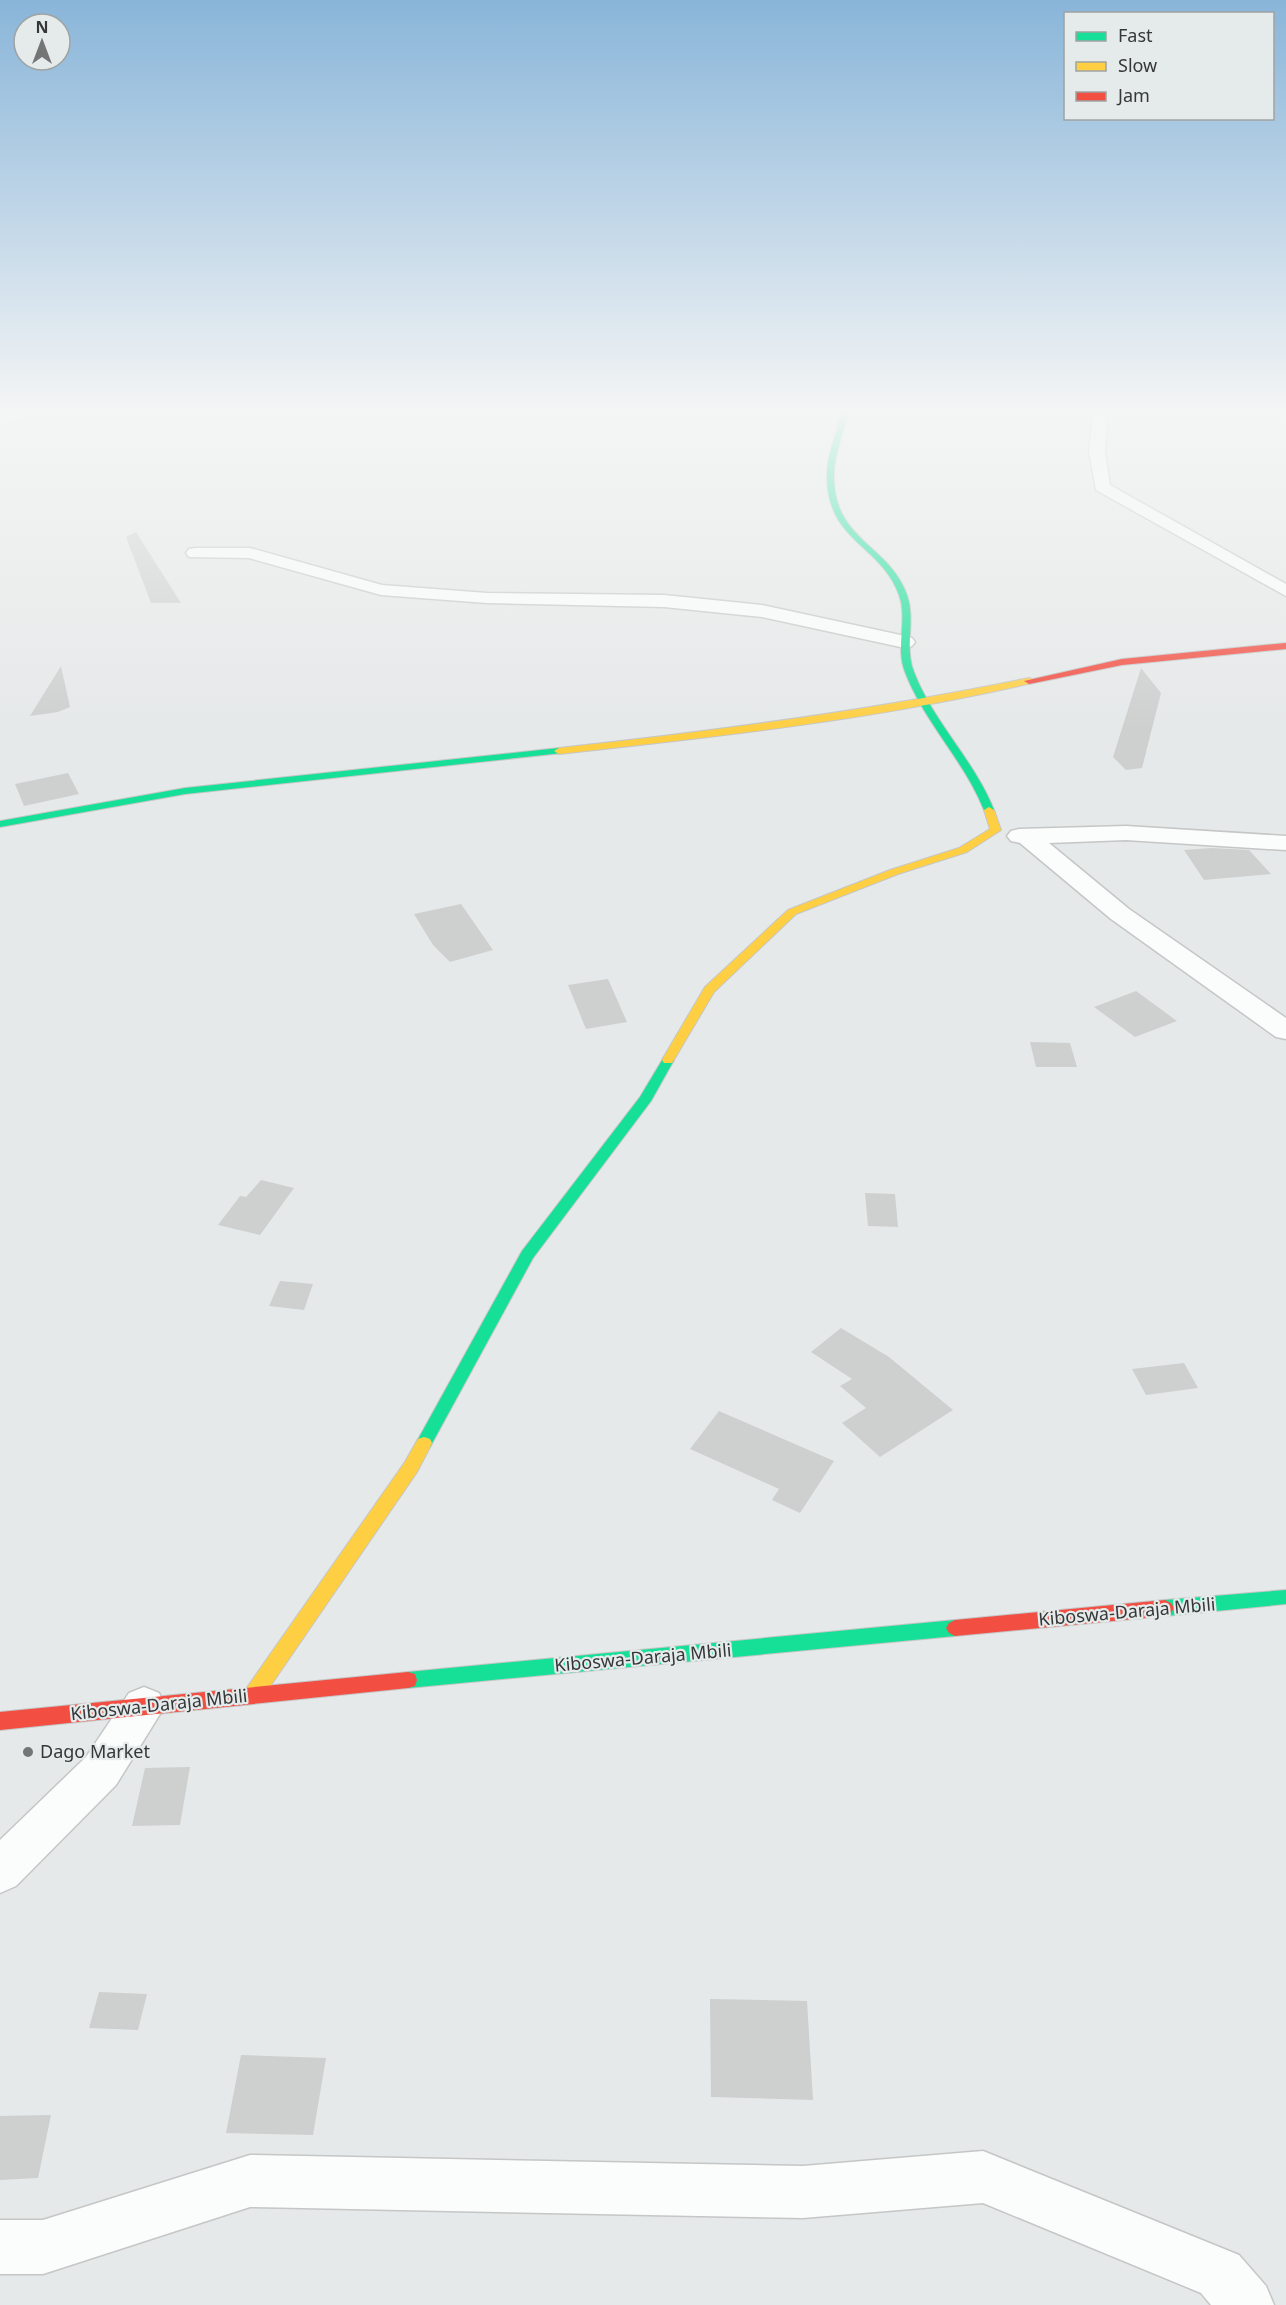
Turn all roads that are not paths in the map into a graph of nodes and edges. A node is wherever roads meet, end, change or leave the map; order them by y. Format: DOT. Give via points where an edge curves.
graph roads {
  1 [pos="837,516"];
  2 [pos="1153,516"];
  3 [pos="195,553"];
  4 [pos="1286,591"];
  5 [pos="905,642"];
  6 [pos="1286,646"];
  7 [pos="926,703"];
  8 [pos="0,824"];
  9 [pos="996,831"];
  10 [pos="1027,837"];
  11 [pos="1286,843"];
  12 [pos="1286,1031"];
  13 [pos="1286,1597"];
  14 [pos="253,1695"];
  15 [pos="144,1706"];
  16 [pos="0,1721"];
  17 [pos="0,1871"];
  18 [pos="0,2247"];
  19 [pos="1247,2305"];
  1 -- 5 [label="street" via="890,571 904,596"];
  2 -- 4 [label="street"];
  3 -- 5 [label="street" via="250,553 381,590 488,598 664,601 762,611"];
  5 -- 7 [label="street" via="908,670"];
  6 -- 7 [label="street" via="1122,662"];
  7 -- 8 [label="street" via="677,739 185,791"];
  7 -- 9 [label="street" via="981,786"];
  9 -- 10 [label="street"];
  9 -- 14 [label="street" via="963,850 792,912 710,990 646,1098 527,1255 411,1467"];
  10 -- 11 [label="street" via="1126,833"];
  10 -- 12 [label="street" via="1120,914"];
  13 -- 14 [label="street, Kiboswa-Daraja Mbili"];
  14 -- 15 [label="street, Kiboswa-Daraja Mbili"];
  15 -- 16 [label="street, Kiboswa-Daraja Mbili"];
  15 -- 17 [label="street" via="101,1771"];
  18 -- 19 [label="street" via="44,2247 250,2181 803,2192 983,2176 1220,2274"];
}
